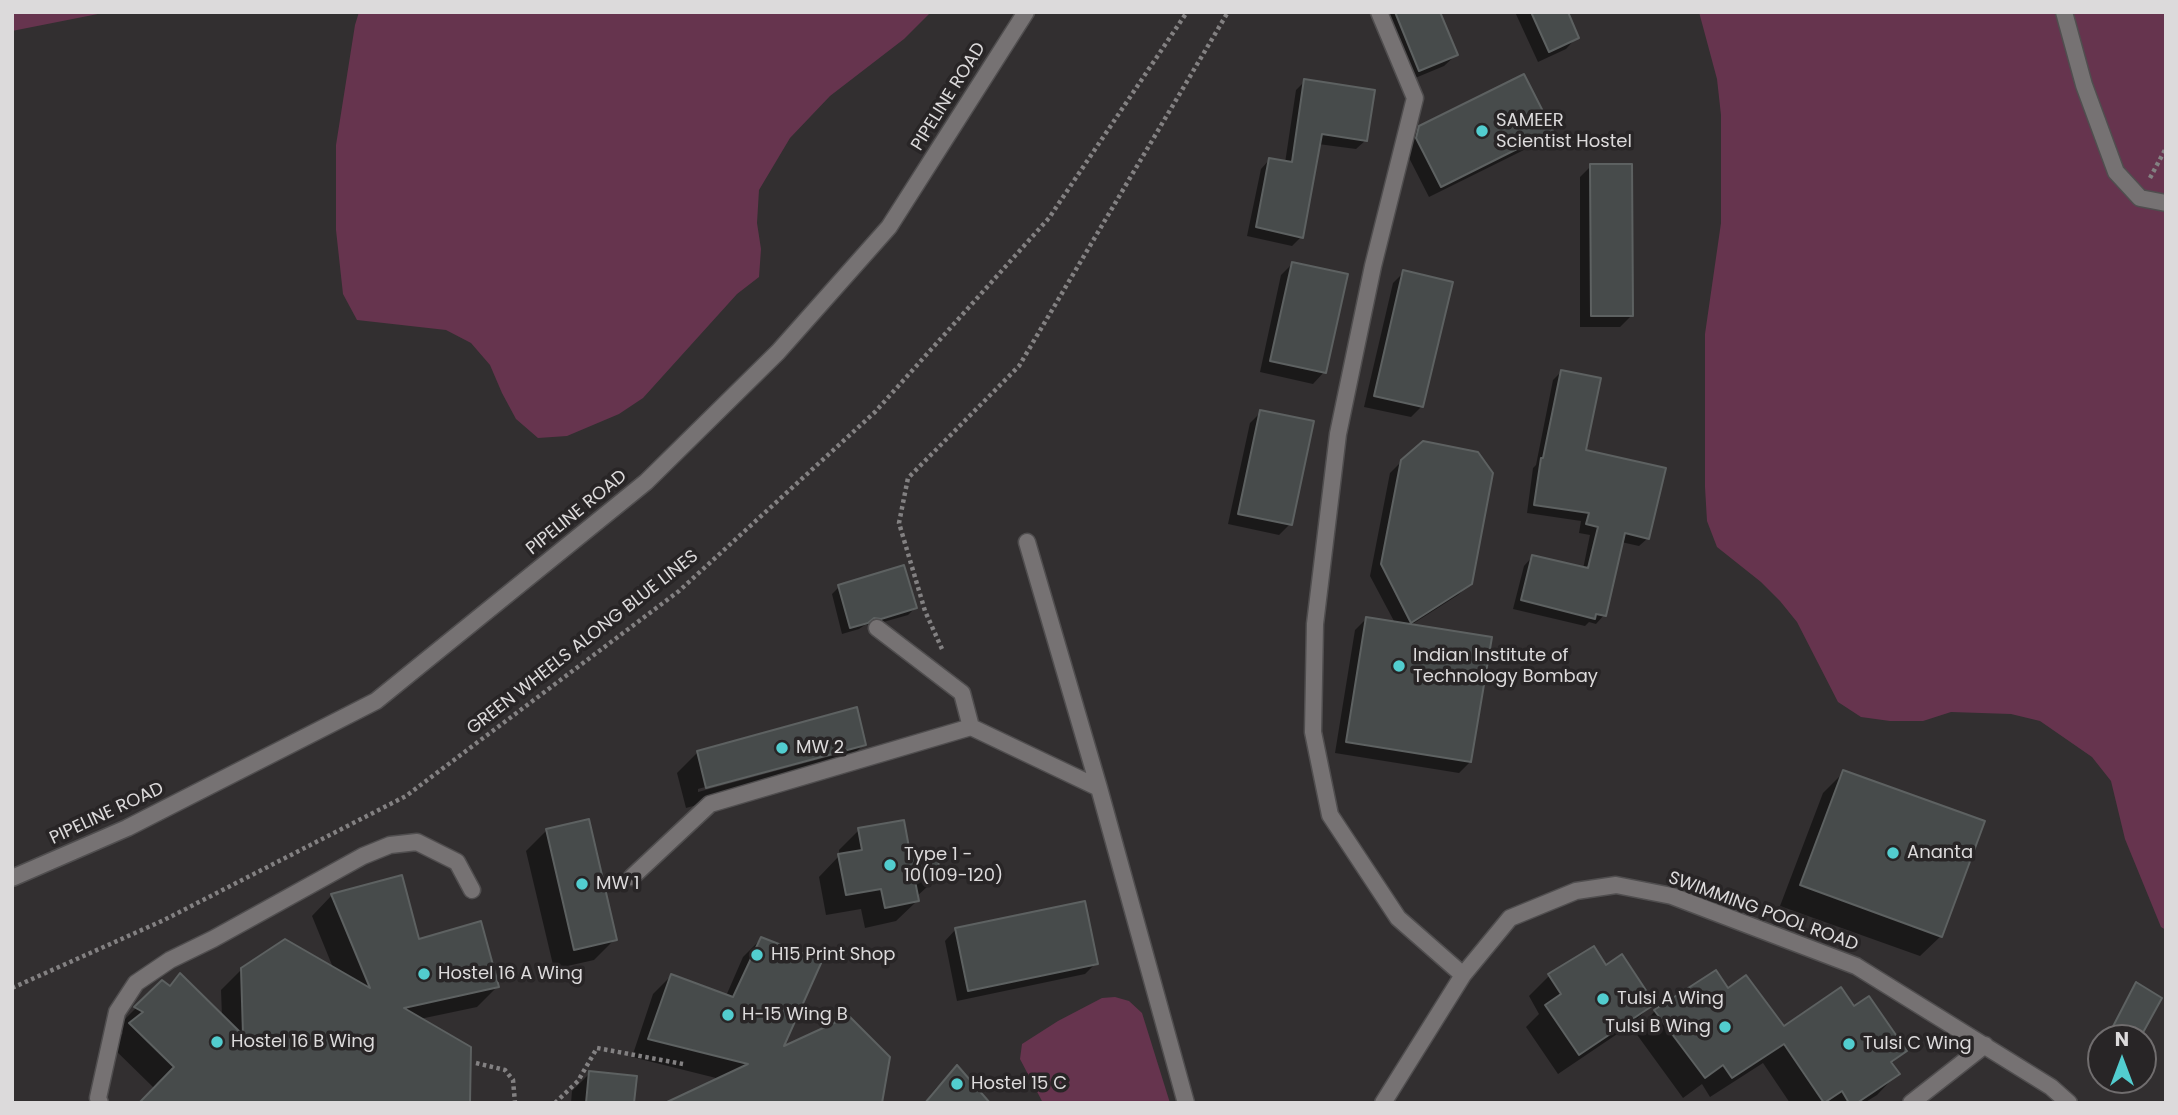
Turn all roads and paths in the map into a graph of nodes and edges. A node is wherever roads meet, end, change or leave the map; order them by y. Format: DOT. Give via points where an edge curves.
graph roads {
  1 [pos="1026,12"];
  2 [pos="1187,12"];
  3 [pos="1228,12"];
  4 [pos="1379,12"];
  5 [pos="2064,12"];
  6 [pos="2166,148"];
  7 [pos="2140,198"];
  8 [pos="2166,203"];
  9 [pos="1027,542"];
  10 [pos="877,628"];
  11 [pos="946,658"];
  12 [pos="971,727"];
  13 [pos="1099,788"];
  14 [pos="632,877"];
  15 [pos="12,878"];
  16 [pos="472,890"];
  17 [pos="1463,975"];
  18 [pos="12,988"];
  19 [pos="1985,1045"];
  20 [pos="476,1063"];
  21 [pos="683,1064"];
  22 [pos="100,1103"];
  23 [pos="514,1103"];
  24 [pos="555,1103"];
  25 [pos="1186,1103"];
  26 [pos="1383,1103"];
  27 [pos="1911,1103"];
  28 [pos="2069,1103"];
  1 -- 15 [label="lane, PIPELINE ROAD" via="889,228 778,352 646,482 376,701 127,828"];
  2 -- 18 [label="path, GREEN WHEELS ALONG BLUE LINES" via="1049,218 875,412 680,591 406,796 164,920"];
  3 -- 11 [label="path" via="1019,366 908,478 899,523 925,611"];
  4 -- 17 [label="lane" via="1415,98 1338,434 1315,624 1313,732 1331,815 1398,918"];
  5 -- 7 [label="lane" via="2084,85 2116,172"];
  6 -- 7 [label="path"];
  7 -- 8 [label="lane"];
  9 -- 13 [label="lane"];
  10 -- 12 [label="lane" via="962,692"];
  12 -- 13 [label="lane"];
  12 -- 14 [label="lane" via="710,804"];
  13 -- 25 [label="lane"];
  16 -- 22 [label="lane" via="457,862 417,842 390,845 170,960 136,983 117,1012"];
  17 -- 19 [label="lane, SWIMMING POOL ROAD" via="1510,918 1576,891 1616,885 1672,896 1856,966"];
  17 -- 26 [label="lane, SWIMMING POOL ROAD"];
  19 -- 27 [label="lane"];
  19 -- 28 [label="lane, SWIMMING POOL ROAD"];
  20 -- 23 [label="path" via="505,1070 513,1080"];
  21 -- 24 [label="path" via="597,1048 579,1081"];
}
